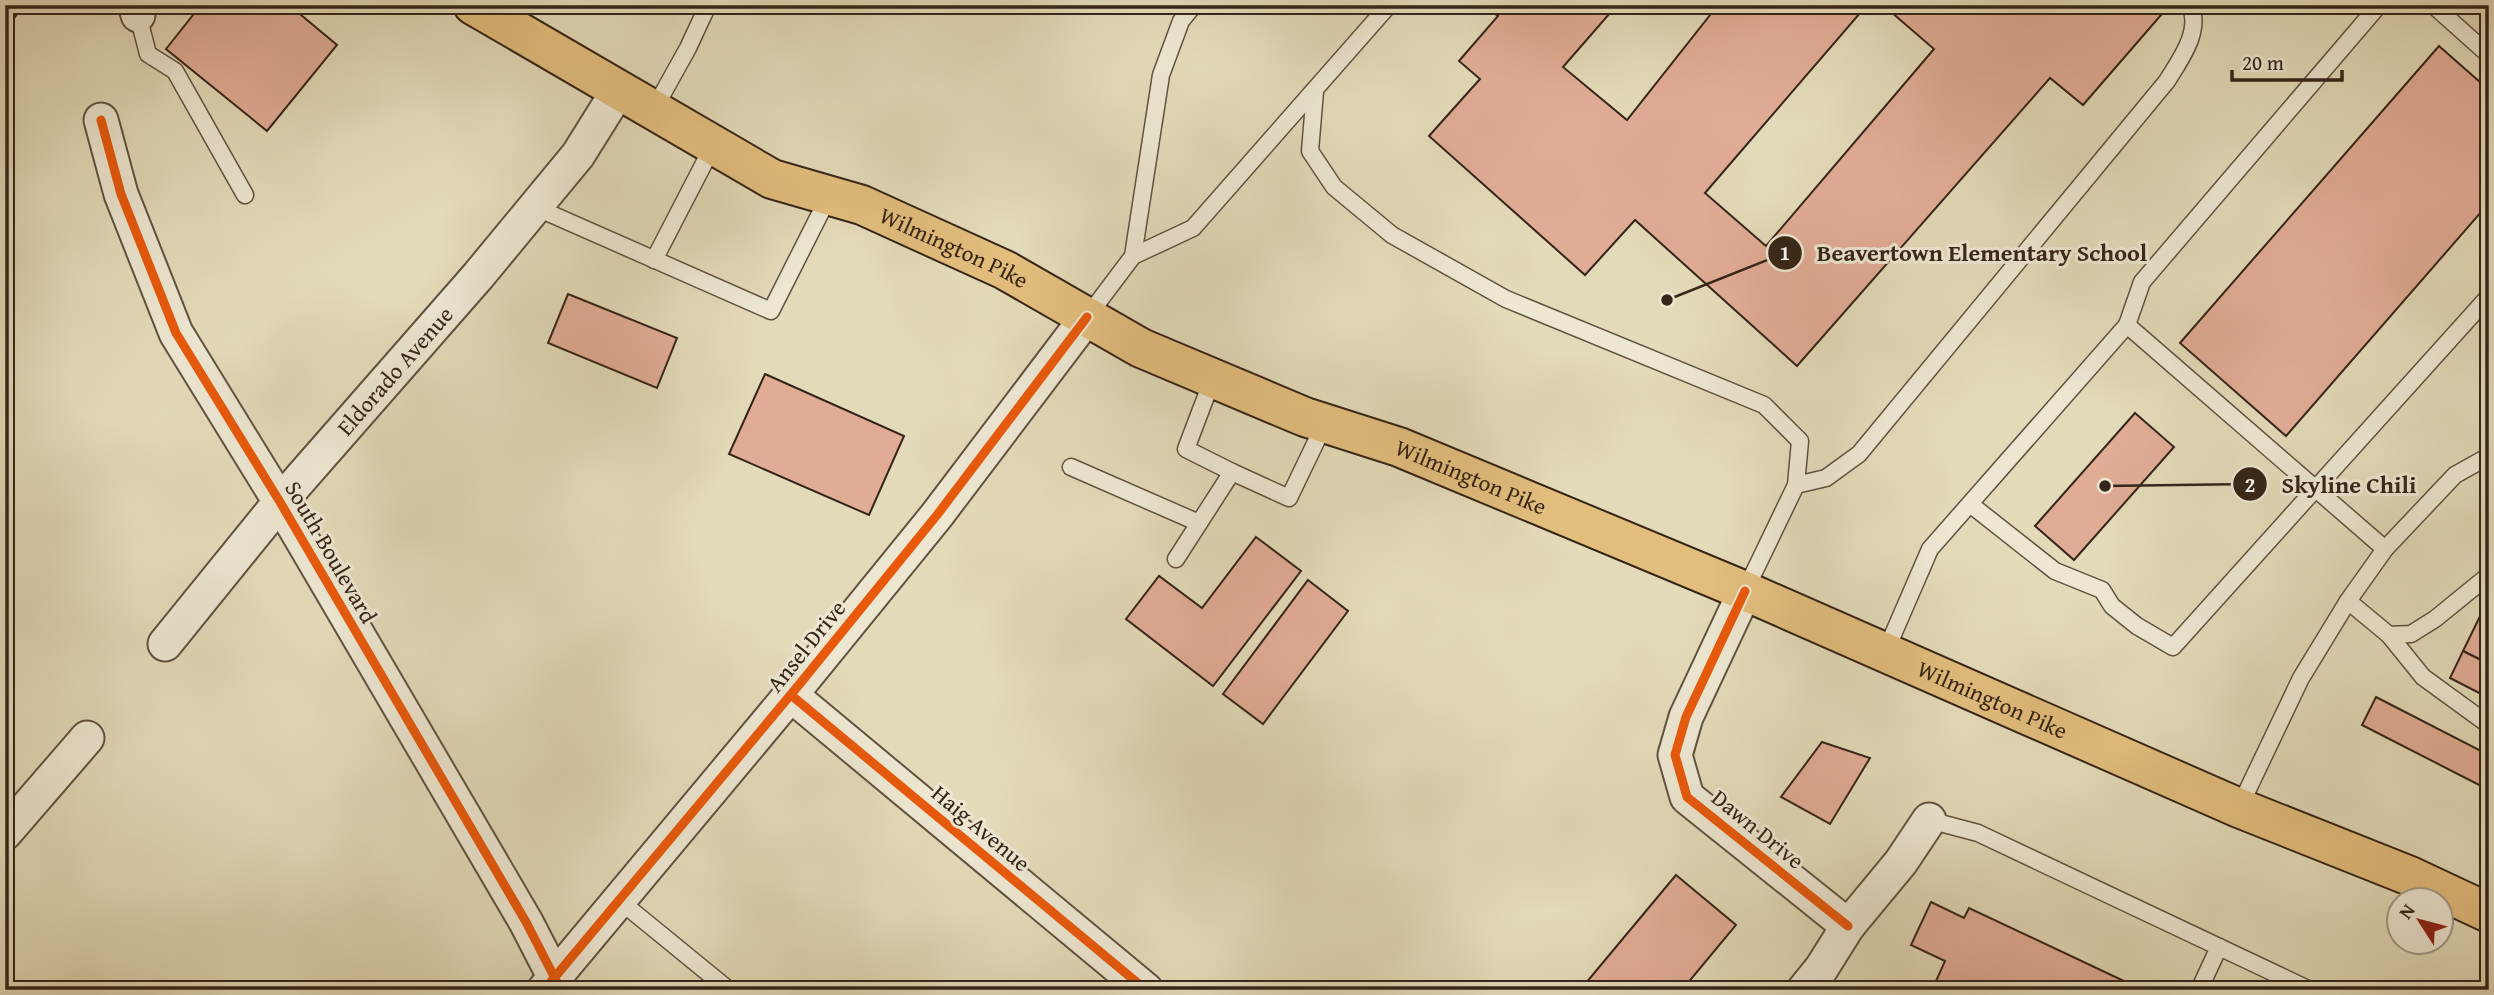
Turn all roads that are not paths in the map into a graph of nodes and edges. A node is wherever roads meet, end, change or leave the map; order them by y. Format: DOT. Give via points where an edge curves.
graph roads {
  1 [pos="473,5"];
  2 [pos="708,5"];
  3 [pos="1195,5"];
  4 [pos="1389,5"];
  5 [pos="2190,5"];
  6 [pos="2379,5"];
  7 [pos="2433,5"];
  8 [pos="136,10"];
  9 [pos="2489,55"];
  10 [pos="1315,91"];
  11 [pos="618,92"];
  12 [pos="653,111"];
  13 [pos="101,120"];
  14 [pos="714,144"];
  15 [pos="245,195"];
  16 [pos="829,196"];
  17 [pos="536,207"];
  18 [pos="1133,256"];
  19 [pos="654,260"];
  20 [pos="2489,296"];
  21 [pos="1087,317"];
  22 [pos="2127,325"];
  23 [pos="1213,378"];
  24 [pos="1325,423"];
  25 [pos="2489,456"];
  26 [pos="1071,467"];
  27 [pos="1232,472"];
  28 [pos="1796,485"];
  29 [pos="2315,488"];
  30 [pos="280,502"];
  31 [pos="1970,504"];
  32 [pos="1199,523"];
  33 [pos="2385,549"];
  34 [pos="1176,559"];
  35 [pos="2489,575"];
  36 [pos="1745,591"];
  37 [pos="2348,601"];
  38 [pos="2389,635"];
  39 [pos="165,644"];
  40 [pos="1885,653"];
  41 [pos="791,695"];
  42 [pos="2489,725"];
  43 [pos="87,738"];
  44 [pos="2239,807"];
  45 [pos="1929,820"];
  46 [pos="5,833"];
  47 [pos="620,901"];
  48 [pos="2489,913"];
  49 [pos="1848,926"];
  50 [pos="2219,947"];
  51 [pos="553,985"];
  52 [pos="729,990"];
  53 [pos="1146,990"];
  54 [pos="1804,990"];
  55 [pos="2199,990"];
  56 [pos="2310,990"];
  1 -- 11 [label="main road, Wilmington Pike"];
  2 -- 12 [label="lane"];
  3 -- 18 [label="lane" via="1181,21 1161,75"];
  4 -- 10 [label="lane"];
  5 -- 28 [label="lane" via="2194,13 2188,47 2167,81 1858,454 1826,478"];
  6 -- 22 [label="lane" via="2142,282"];
  7 -- 9 [label="lane"];
  8 -- 15 [label="lane" via="148,54 175,71"];
  10 -- 18 [label="lane" via="1193,228"];
  10 -- 28 [label="lane" via="1310,151 1334,187 1353,203 1392,234 1506,299 1764,405 1800,441"];
  11 -- 12 [label="main road, Wilmington Pike"];
  11 -- 17 [label="street, Eldorado Avenue" via="578,155"];
  12 -- 14 [label="main road, Wilmington Pike"];
  13 -- 30 [label="street, South Boulevard" via="121,194 176,333"];
  14 -- 16 [label="main road, Wilmington Pike" via="772,179"];
  14 -- 19 [label="lane"];
  16 -- 19 [label="lane" via="771,311"];
  16 -- 21 [label="main road, Wilmington Pike" via="862,205 1005,270"];
  17 -- 19 [label="lane"];
  17 -- 30 [label="street, Eldorado Avenue"];
  18 -- 21 [label="lane"];
  20 -- 29 [label="lane"];
  21 -- 23 [label="main road, Wilmington Pike" via="1142,348"];
  21 -- 41 [label="street, Ansel Drive" via="937,515"];
  22 -- 29 [label="lane"];
  22 -- 31 [label="lane"];
  23 -- 24 [label="main road, Wilmington Pike"];
  23 -- 27 [label="lane" via="1186,449"];
  24 -- 27 [label="lane" via="1289,498"];
  24 -- 36 [label="main road, Wilmington Pike" via="1399,447"];
  25 -- 33 [label="lane" via="2455,475"];
  26 -- 32 [label="lane"];
  27 -- 32 [label="lane"];
  28 -- 36 [label="lane"];
  29 -- 31 [label="lane" via="2173,647 2120,613 2102,590 2055,571"];
  29 -- 33 [label="lane"];
  30 -- 39 [label="street, Eldorado Avenue"];
  30 -- 51 [label="street, South Boulevard" via="526,922"];
  31 -- 40 [label="lane" via="1930,549"];
  32 -- 34 [label="lane"];
  33 -- 37 [label="lane"];
  35 -- 38 [label="lane" via="2411,634"];
  36 -- 40 [label="main road, Wilmington Pike"];
  36 -- 49 [label="street, Dawn Drive" via="1686,717 1675,755 1687,797"];
  37 -- 38 [label="lane"];
  37 -- 44 [label="lane" via="2301,678"];
  38 -- 42 [label="lane" via="2423,677"];
  40 -- 44 [label="main road, Wilmington Pike"];
  41 -- 47 [label="street, Ansel Drive"];
  41 -- 53 [label="street, Haig Avenue"];
  43 -- 46 [label="street"];
  44 -- 48 [label="main road, Wilmington Pike"];
  45 -- 49 [label="street"];
  45 -- 50 [label="lane" via="1978,833"];
  47 -- 51 [label="street, Ansel Drive"];
  47 -- 52 [label="lane"];
  49 -- 54 [label="street"];
  50 -- 55 [label="lane"];
  50 -- 56 [label="lane"];
}
